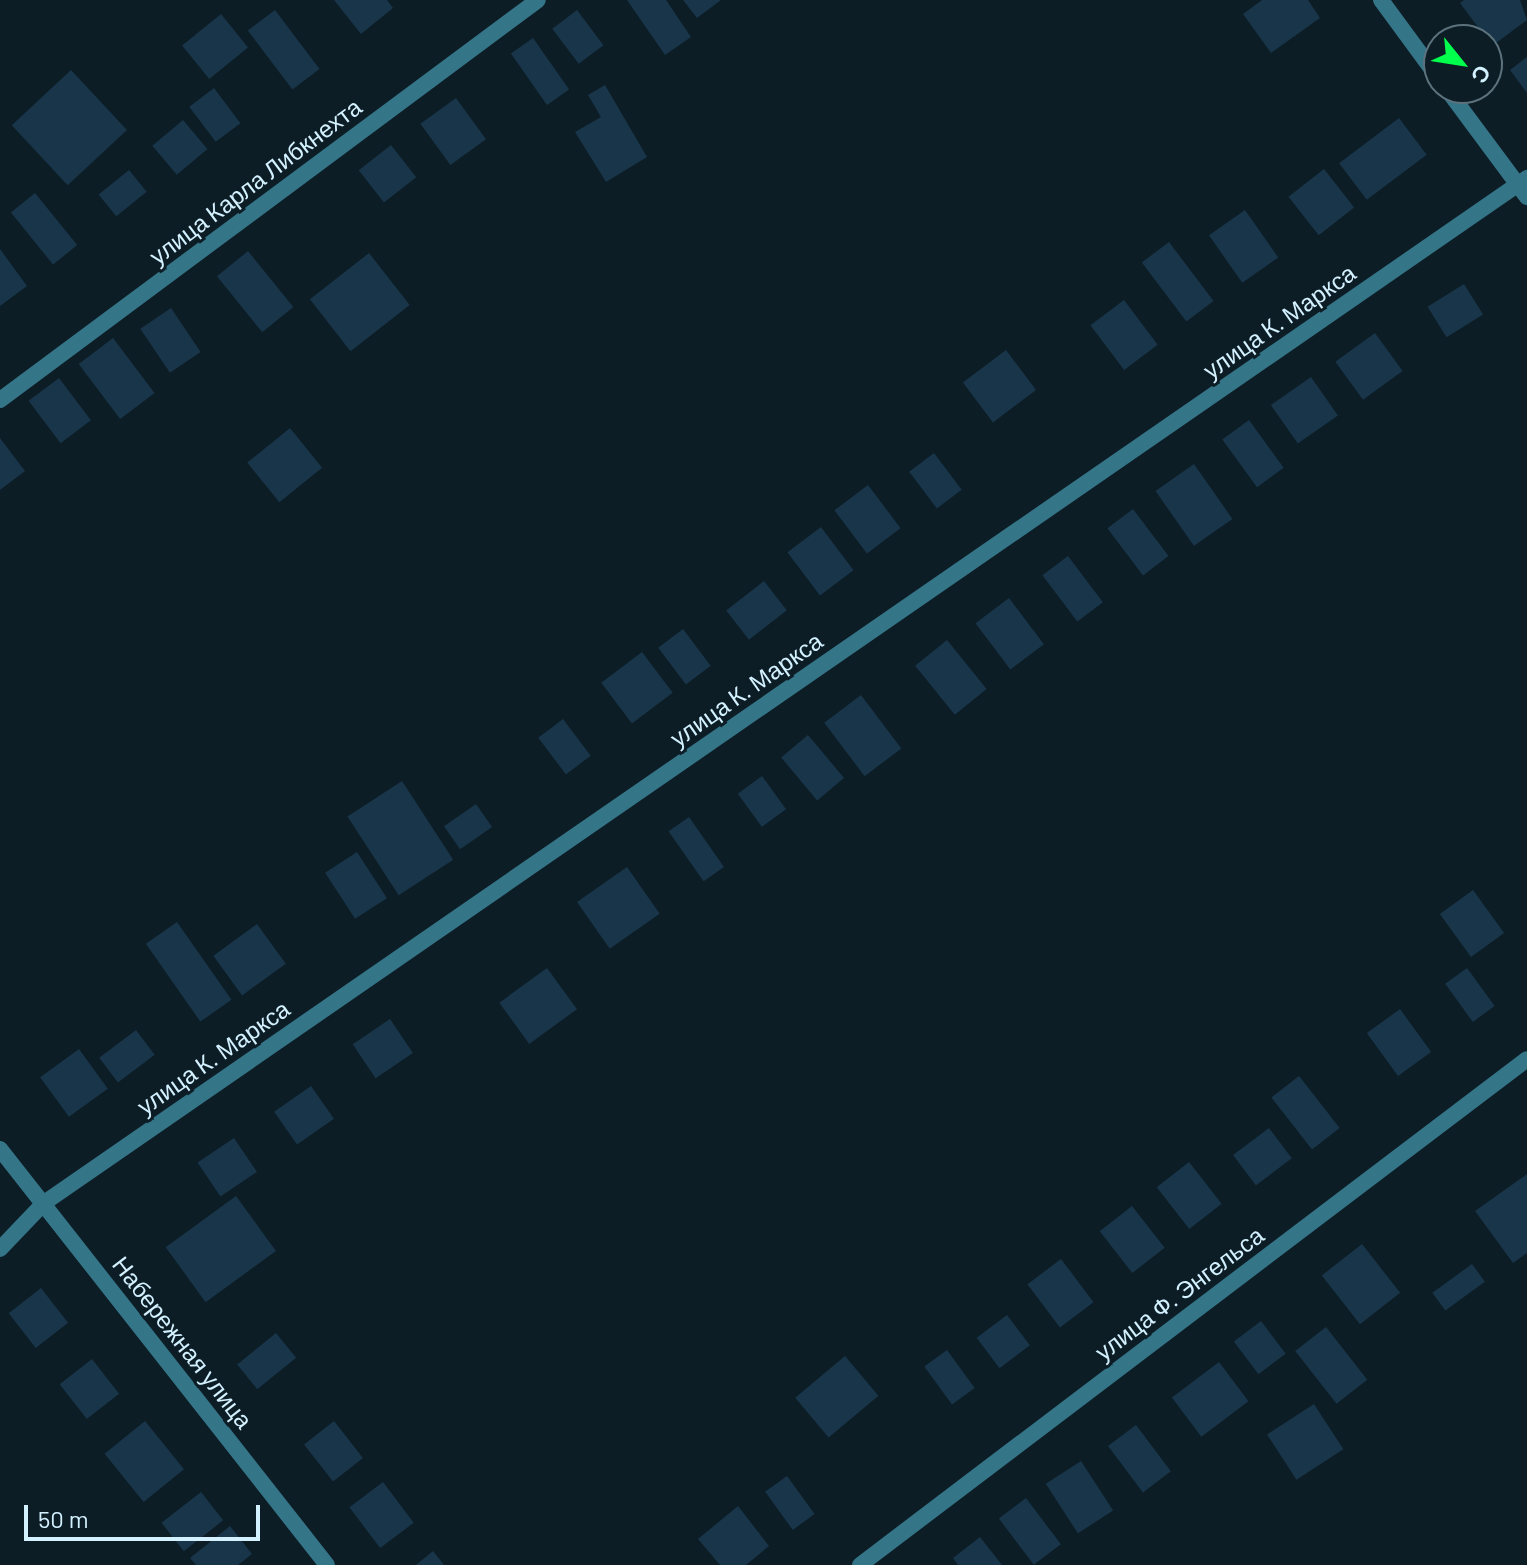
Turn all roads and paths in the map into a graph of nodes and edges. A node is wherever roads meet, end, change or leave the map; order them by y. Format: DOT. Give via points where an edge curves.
graph roads {
  1 [pos="538,0"];
  2 [pos="1381,0"];
  3 [pos="1423,57"];
  4 [pos="1459,104"];
  5 [pos="1524,187"];
  6 [pos="0,400"];
  7 [pos="1527,1059"];
  8 [pos="0,1149"];
  9 [pos="44,1203"];
  10 [pos="0,1249"];
  11 [pos="327,1565"];
  12 [pos="860,1565"];
  1 -- 6 [label="street, улица Карла Либкнехта"];
  2 -- 3 [label="street"];
  4 -- 5 [label="street"];
  5 -- 9 [label="street, улица К. Маркса"];
  7 -- 12 [label="street, улица Ф. Энгельса"];
  8 -- 9 [label="street, Набережная улица"];
  9 -- 10 [label="street, улица К. Маркса"];
  9 -- 11 [label="street, Набережная улица"];
}
